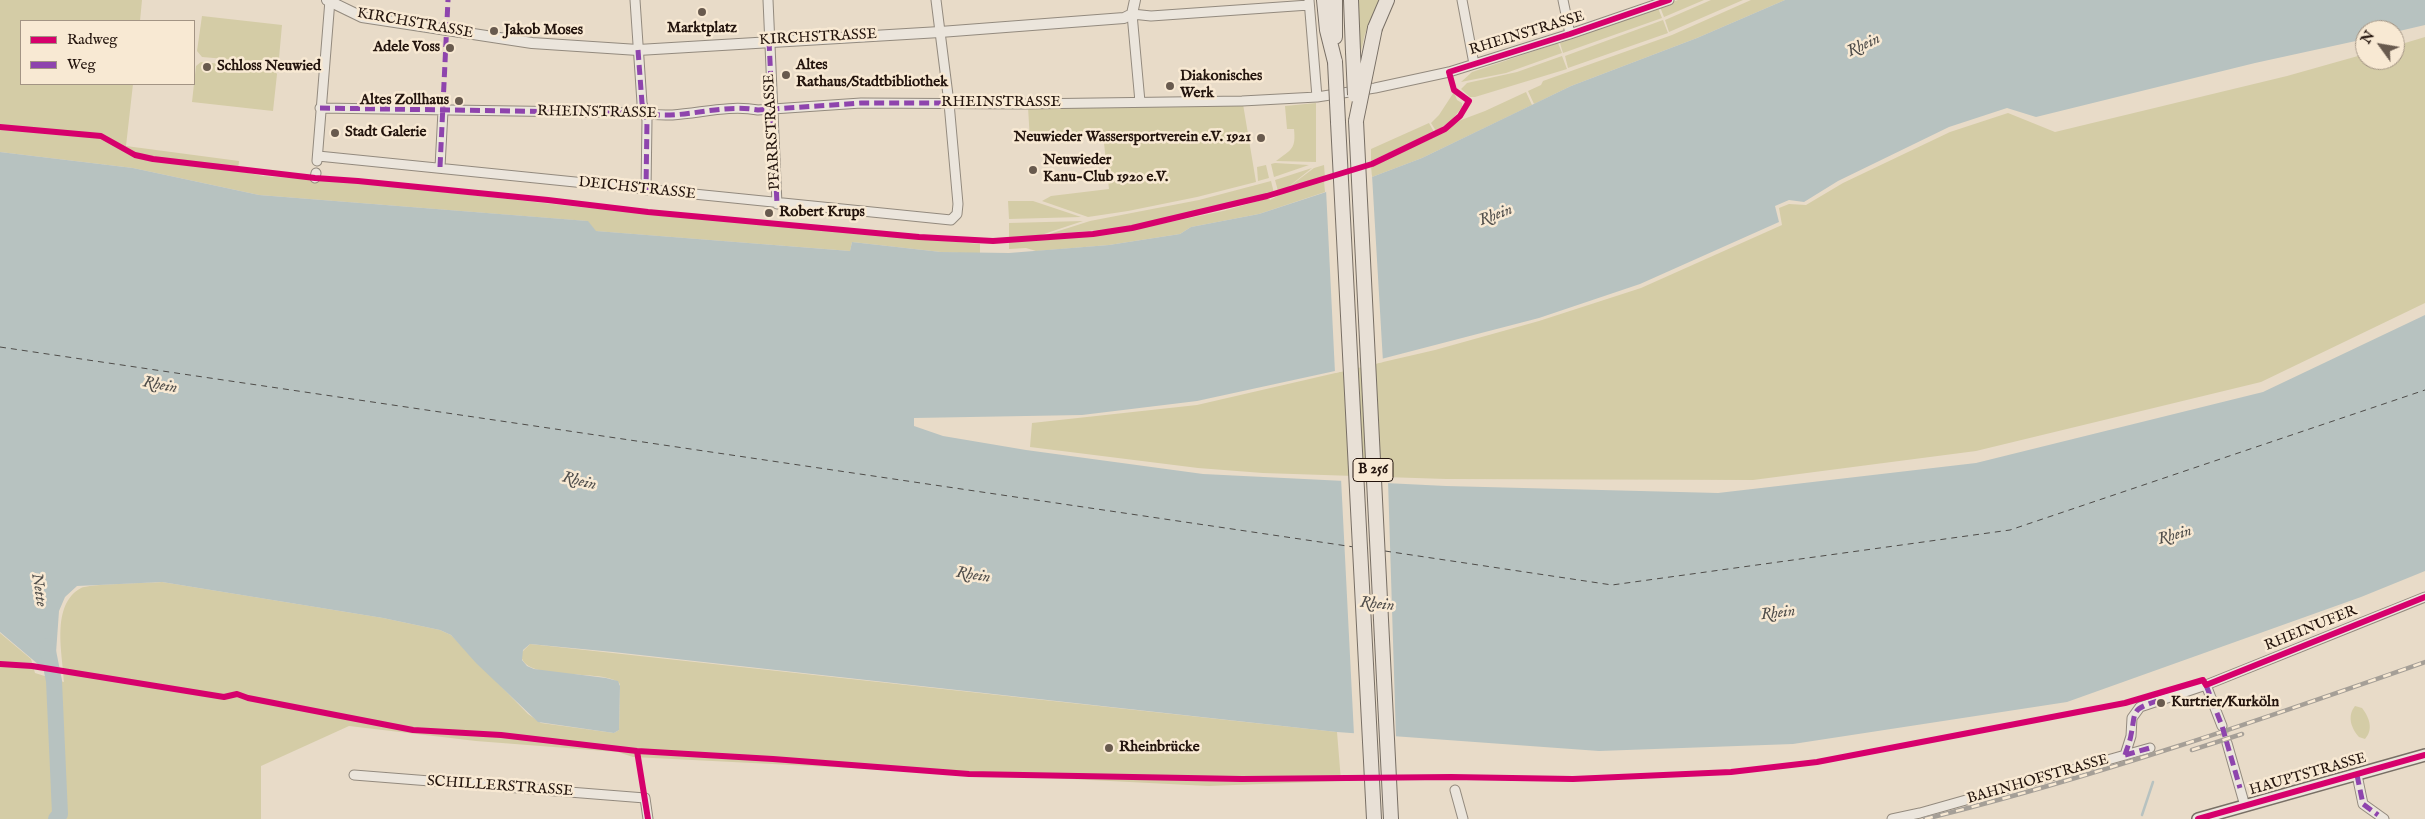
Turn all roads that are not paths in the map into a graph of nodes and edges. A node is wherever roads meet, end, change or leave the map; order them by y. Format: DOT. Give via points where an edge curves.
graph roads {
  1 [pos="329,0"];
  2 [pos="635,0"];
  3 [pos="768,0"];
  4 [pos="936,0"];
  5 [pos="1136,0"];
  6 [pos="1324,0"];
  7 [pos="1335,0"];
  8 [pos="1351,0"];
  9 [pos="1387,0"];
  10 [pos="1462,0"];
  11 [pos="1563,0"];
  12 [pos="1669,0"];
  13 [pos="1309,3"];
  14 [pos="1651,4"];
  15 [pos="1132,14"];
  16 [pos="940,32"];
  17 [pos="1570,34"];
  18 [pos="769,41"];
  19 [pos="638,50"];
  20 [pos="1335,62"];
  21 [pos="1474,64"];
  22 [pos="1318,97"];
  23 [pos="1140,102"];
  24 [pos="949,103"];
  25 [pos="320,108"];
  26 [pos="772,108"];
  27 [pos="443,111"];
  28 [pos="645,113"];
  29 [pos="1356,121"];
  30 [pos="440,167"];
  31 [pos="646,190"];
  32 [pos="776,204"];
  33 [pos="2425,597"];
  34 [pos="2206,685"];
  35 [pos="2140,707"];
  36 [pos="2222,726"];
  37 [pos="2228,743"];
  38 [pos="2150,748"];
  39 [pos="2125,755"];
  40 [pos="2425,755"];
  41 [pos="354,775"];
  42 [pos="2357,775"];
  43 [pos="1455,790"];
  44 [pos="2245,806"];
  45 [pos="648,819"];
  46 [pos="1374,819"];
  47 [pos="1391,819"];
  48 [pos="1463,819"];
  49 [pos="1892,819"];
  50 [pos="2198,819"];
  51 [pos="2384,819"];
  1 -- 19 [label="street, KIRCHSTRASSE" via="362,17 532,43"];
  1 -- 25 [label="street"];
  2 -- 19 [label="street"];
  3 -- 18 [label="street, PFARRSTRASSE"];
  4 -- 16 [label="street"];
  5 -- 15 [label="street"];
  6 -- 20 [label="highway"];
  7 -- 20 [label="highway, B 256"];
  8 -- 29 [label="highway, B 256, bridge"];
  9 -- 29 [label="highway, bridge" via="1371,42"];
  10 -- 21 [label="street"];
  11 -- 17 [label="street"];
  12 -- 14 [label="street, RHEINSTRASSE"];
  13 -- 15 [label="street, KIRCHSTRASSE" via="1150,16"];
  13 -- 22 [label="street"];
  14 -- 17 [label="street, RHEINSTRASSE"];
  15 -- 16 [label="street, KIRCHSTRASSE" via="1124,18"];
  15 -- 23 [label="street"];
  16 -- 18 [label="street, KIRCHSTRASSE"];
  16 -- 24 [label="street"];
  17 -- 21 [label="street, RHEINSTRASSE"];
  18 -- 19 [label="street, KIRCHSTRASSE"];
  18 -- 26 [label="street, PFARRSTRASSE"];
  19 -- 28 [label="street"];
  20 -- 46 [label="highway, B 256, bridge"];
  21 -- 22 [label="street, RHEINSTRASSE" via="1384,86"];
  22 -- 23 [label="street, RHEINSTRASSE"];
  23 -- 24 [label="street, RHEINSTRASSE"];
  24 -- 26 [label="street, RHEINSTRASSE"];
  24 -- 32 [label="street, DEICHSTRASSE" via="958,204 956,218"];
  25 -- 27 [label="street, RHEINSTRASSE"];
  25 -- 30 [label="street, DEICHSTRASSE" via="317,159"];
  26 -- 28 [label="street, RHEINSTRASSE"];
  26 -- 32 [label="street, PFARRSTRASSE"];
  27 -- 28 [label="street, RHEINSTRASSE"];
  27 -- 30 [label="street"];
  28 -- 31 [label="street"];
  29 -- 47 [label="highway, B 256"];
  30 -- 31 [label="street, DEICHSTRASSE"];
  31 -- 32 [label="street, DEICHSTRASSE"];
  33 -- 34 [label="street, RHEINUFER"];
  34 -- 35 [label="street, RHEINUFER"];
  34 -- 36 [label="street"];
  35 -- 39 [label="street, BAHNHOFSTRASSE" via="2132,718 2132,736"];
  37 -- 44 [label="street"];
  38 -- 39 [label="street, BAHNHOFSTRASSE"];
  39 -- 49 [label="street, BAHNHOFSTRASSE" via="1920,814"];
  40 -- 42 [label="main road, HAUPTSTRASSE"];
  41 -- 45 [label="street, SCHILLERSTRASSE" via="645,798"];
  42 -- 44 [label="main road, HAUPTSTRASSE"];
  42 -- 51 [label="street" via="2363,804"];
  43 -- 48 [label="street"];
  44 -- 50 [label="main road, HAUPTSTRASSE"];
}
